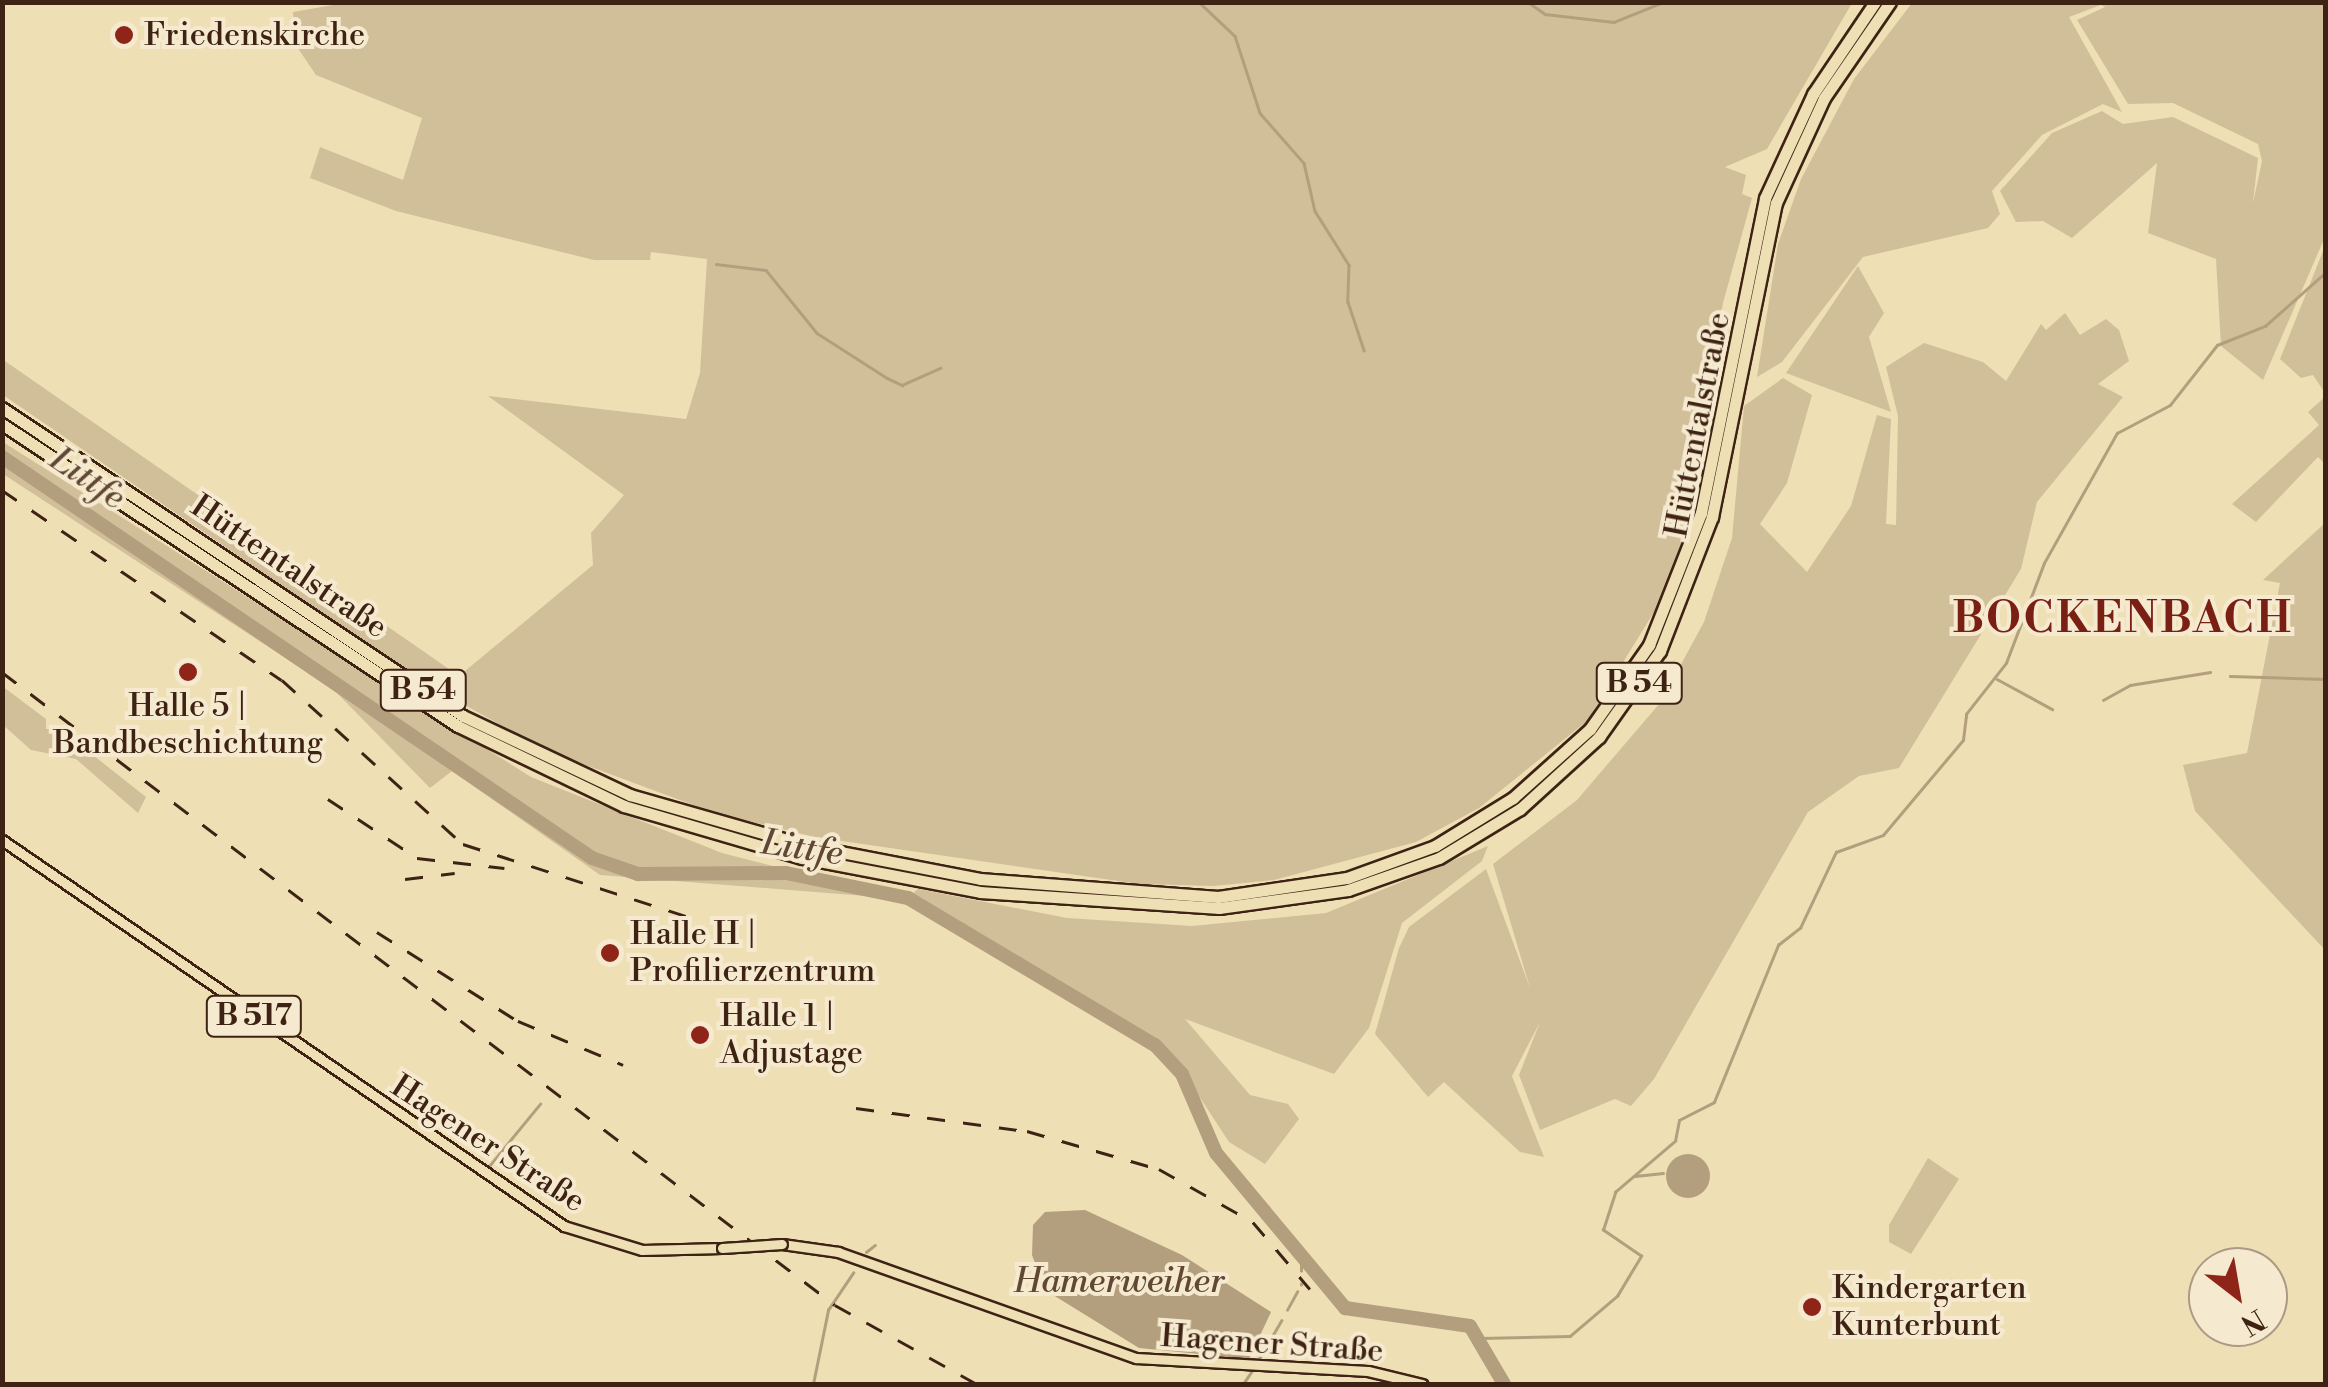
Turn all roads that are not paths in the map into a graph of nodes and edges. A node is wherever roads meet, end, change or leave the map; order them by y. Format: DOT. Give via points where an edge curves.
graph roads {
  1 [pos="1876,2"];
  2 [pos="1890,2"];
  3 [pos="2,406"];
  4 [pos="5,426"];
  5 [pos="719,830"];
  6 [pos="2,840"];
  7 [pos="980,885"];
  8 [pos="1422,1384"];
  1 -- 7 [label="highway, Hüttentalstraße / B 54" via="1813,94 1765,198 1701,512 1672,598 1622,688 1554,765 1434,846 1293,889 1218,896"];
  2 -- 7 [label="highway, Hüttentalstraße / B 54" via="1824,98 1776,203 1712,517 1684,604 1632,694 1562,774 1439,858 1294,901 1219,908"];
  3 -- 5 [label="highway, Hüttentalstraße / B 54" via="463,716 582,776"];
  4 -- 5 [label="highway, Hüttentalstraße / B 54" via="458,726 577,788"];
  5 -- 7 [label="highway, B 54"];
  6 -- 8 [label="main road, Hagener Straße / B 517, bridge" via="564,1226 642,1250 782,1244 838,1252 1113,1353 1253,1370 1368,1371"];
}
